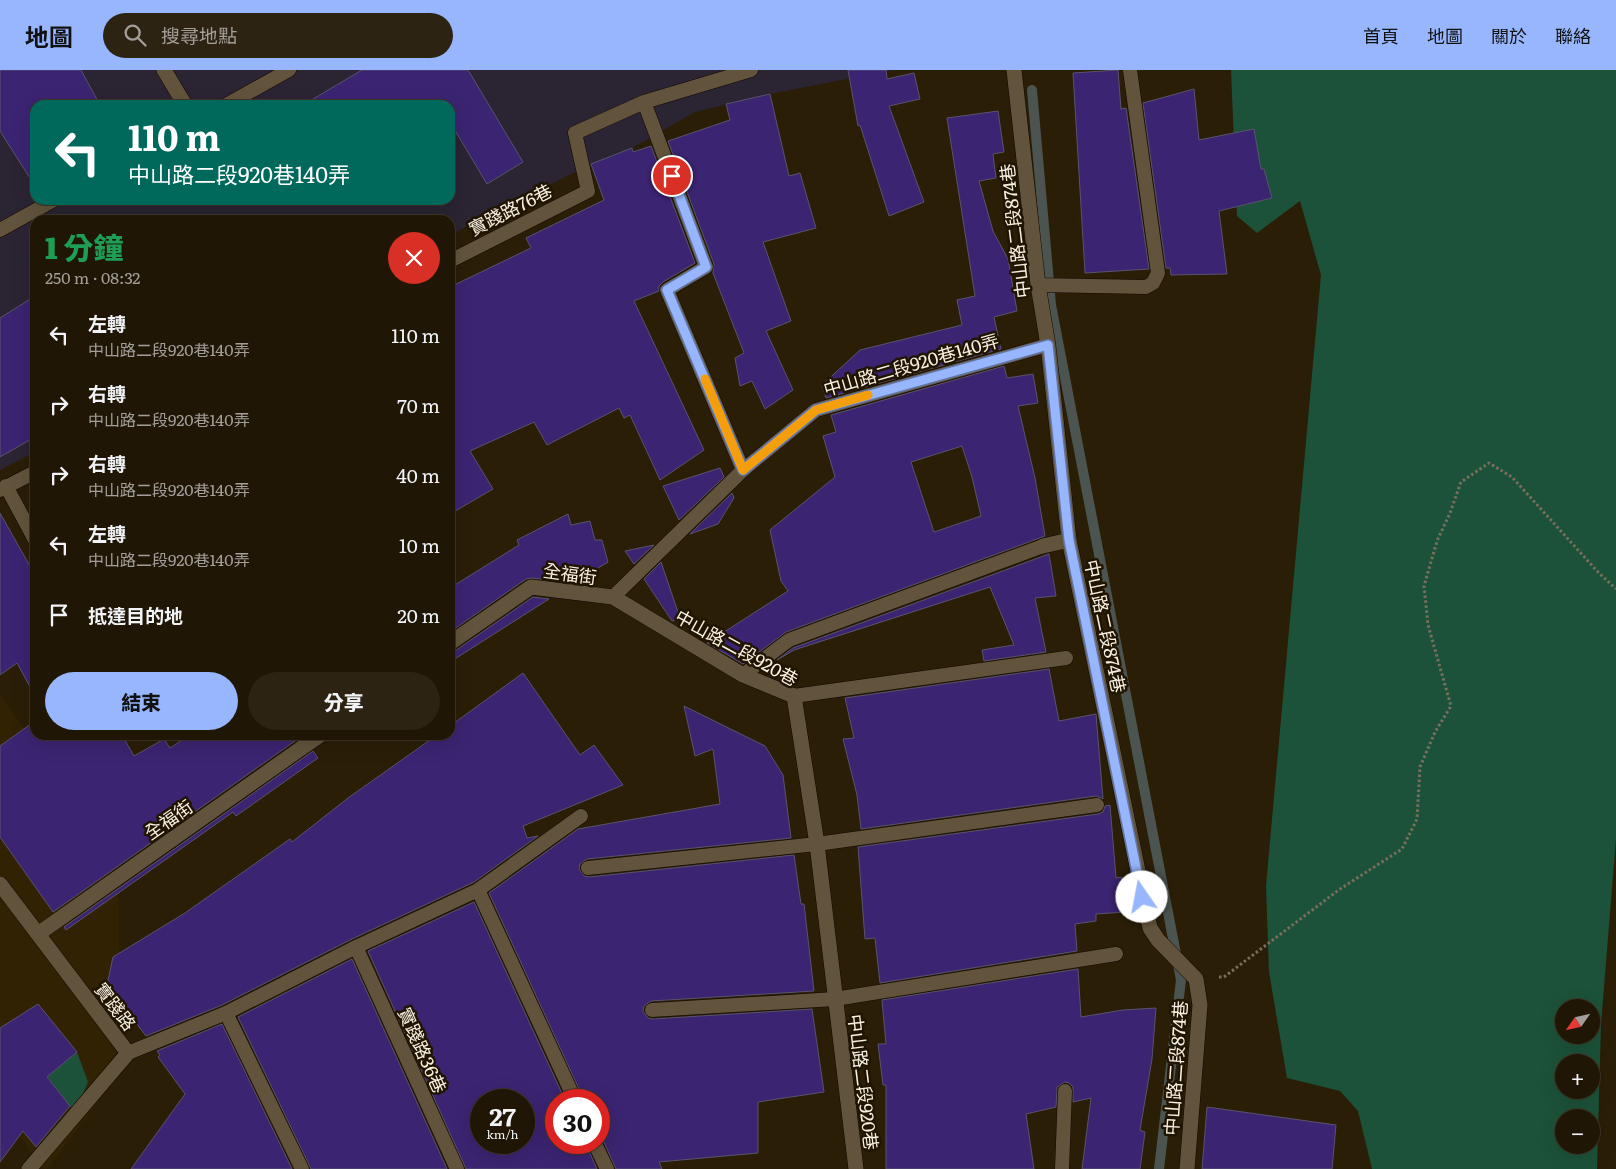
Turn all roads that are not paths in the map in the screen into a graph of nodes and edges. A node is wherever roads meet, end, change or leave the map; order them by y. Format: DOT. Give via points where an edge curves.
graph roads {
  1 [pos="164,70"];
  2 [pos="289,70"];
  3 [pos="751,70"];
  4 [pos="1014,70"];
  5 [pos="1130,70"];
  6 [pos="182,100"];
  7 [pos="235,100"];
  8 [pos="644,102"];
  9 [pos="45,205"];
  10 [pos="0,230"];
  11 [pos="455,258"];
  12 [pos="1046,285"];
  13 [pos="1048,345"];
  14 [pos="743,470"];
  15 [pos="30,474"];
  16 [pos="3,488"];
  17 [pos="30,532"];
  18 [pos="1069,540"];
  19 [pos="1043,546"];
  20 [pos="613,597"];
  21 [pos="455,639"];
  22 [pos="1066,658"];
  23 [pos="743,675"];
  24 [pos="794,696"];
  25 [pos="313,740"];
  26 [pos="1097,805"];
  27 [pos="581,816"];
  28 [pos="817,844"];
  29 [pos="588,868"];
  30 [pos="0,884"];
  31 [pos="478,890"];
  32 [pos="38,934"];
  33 [pos="356,947"];
  34 [pos="1116,954"];
  35 [pos="834,999"];
  36 [pos="652,1010"];
  37 [pos="226,1013"];
  38 [pos="128,1053"];
  39 [pos="570,1089"];
  40 [pos="1065,1091"];
  41 [pos="600,1154"];
  42 [pos="30,1169"];
  43 [pos="302,1169"];
  44 [pos="457,1169"];
  45 [pos="607,1169"];
  46 [pos="856,1169"];
  47 [pos="1062,1169"];
  48 [pos="1187,1169"];
  1 -- 6 [label="street"];
  2 -- 7 [label="lane"];
  3 -- 8 [label="lane"];
  4 -- 12 [label="street, 中山路二段874巷"];
  5 -- 12 [label="lane" via="1158,273 1153,283 1146,287"];
  8 -- 11 [label="lane, 實踐路76巷" via="575,133 588,191"];
  8 -- 14 [label="lane" via="706,267 667,290"];
  9 -- 10 [label="lane"];
  12 -- 13 [label="street, 中山路二段874巷"];
  13 -- 14 [label="lane, 中山路二段920巷140弄" via="816,410"];
  13 -- 18 [label="street, 中山路二段874巷"];
  14 -- 20 [label="lane, 中山路二段920巷140弄"];
  15 -- 16 [label="lane"];
  16 -- 17 [label="lane"];
  18 -- 19 [label="street"];
  18 -- 48 [label="street, 中山路二段874巷" via="1150,928 1196,979 1200,1005"];
  19 -- 23 [label="lane" via="789,640"];
  20 -- 21 [label="street, 全福街" via="531,586"];
  20 -- 23 [label="street, 中山路二段920巷"];
  22 -- 24 [label="lane"];
  23 -- 24 [label="street, 中山路二段920巷"];
  24 -- 28 [label="street, 中山路二段920巷"];
  25 -- 32 [label="street, 全福街"];
  26 -- 28 [label="lane"];
  27 -- 31 [label="lane"];
  28 -- 29 [label="lane"];
  28 -- 35 [label="street, 中山路二段920巷"];
  30 -- 32 [label="street, 實踐路"];
  31 -- 33 [label="lane"];
  31 -- 39 [label="lane"];
  32 -- 38 [label="street, 實踐路"];
  33 -- 37 [label="lane"];
  33 -- 44 [label="lane, 實踐路36巷"];
  34 -- 35 [label="lane"];
  35 -- 36 [label="lane, 中山路二段920巷"];
  35 -- 46 [label="street, 中山路二段920巷"];
  37 -- 38 [label="lane"];
  37 -- 43 [label="lane"];
  38 -- 42 [label="street, 實踐路"];
  40 -- 47 [label="lane"];
  41 -- 45 [label="lane"];
}
